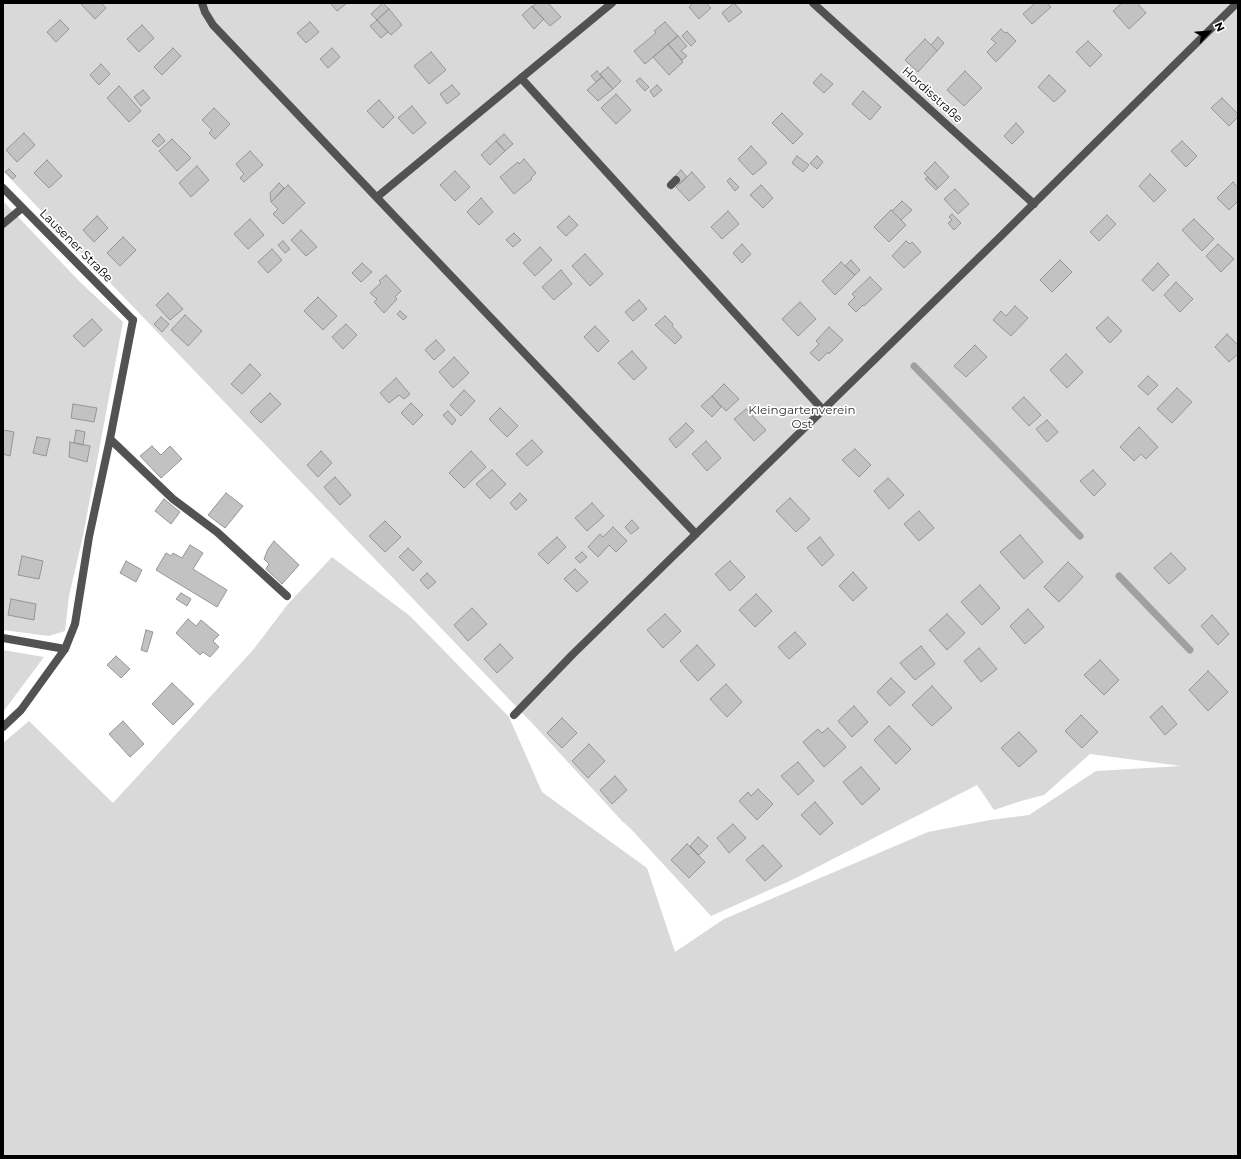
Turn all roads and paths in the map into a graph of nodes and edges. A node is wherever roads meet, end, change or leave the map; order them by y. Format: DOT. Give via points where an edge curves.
graph roads {
  1 [pos="202,3"];
  2 [pos="612,3"];
  3 [pos="813,3"];
  4 [pos="1237,3"];
  5 [pos="521,78"];
  6 [pos="3,188"];
  7 [pos="377,197"];
  8 [pos="1034,204"];
  9 [pos="22,208"];
  10 [pos="3,224"];
  11 [pos="823,410"];
  12 [pos="110,439"];
  13 [pos="696,534"];
  14 [pos="287,596"];
  15 [pos="3,638"];
  16 [pos="65,649"];
  17 [pos="514,715"];
  18 [pos="3,727"];
  1 -- 7 [label="street" via="213,25"];
  2 -- 5 [label="street"];
  3 -- 8 [label="street, Hordisstraße"];
  4 -- 8 [label="street"];
  5 -- 7 [label="street"];
  5 -- 11 [label="street"];
  6 -- 9 [label="street, Lausener Straße"];
  7 -- 13 [label="street"];
  8 -- 11 [label="street"];
  9 -- 10 [label="street"];
  9 -- 12 [label="street, Lausener Straße" via="133,320"];
  11 -- 13 [label="street"];
  12 -- 14 [label="street" via="173,499 217,532"];
  12 -- 16 [label="street" via="89,537 75,624"];
  13 -- 17 [label="street"];
  15 -- 16 [label="street"];
  16 -- 18 [label="street" via="21,710"];
}
